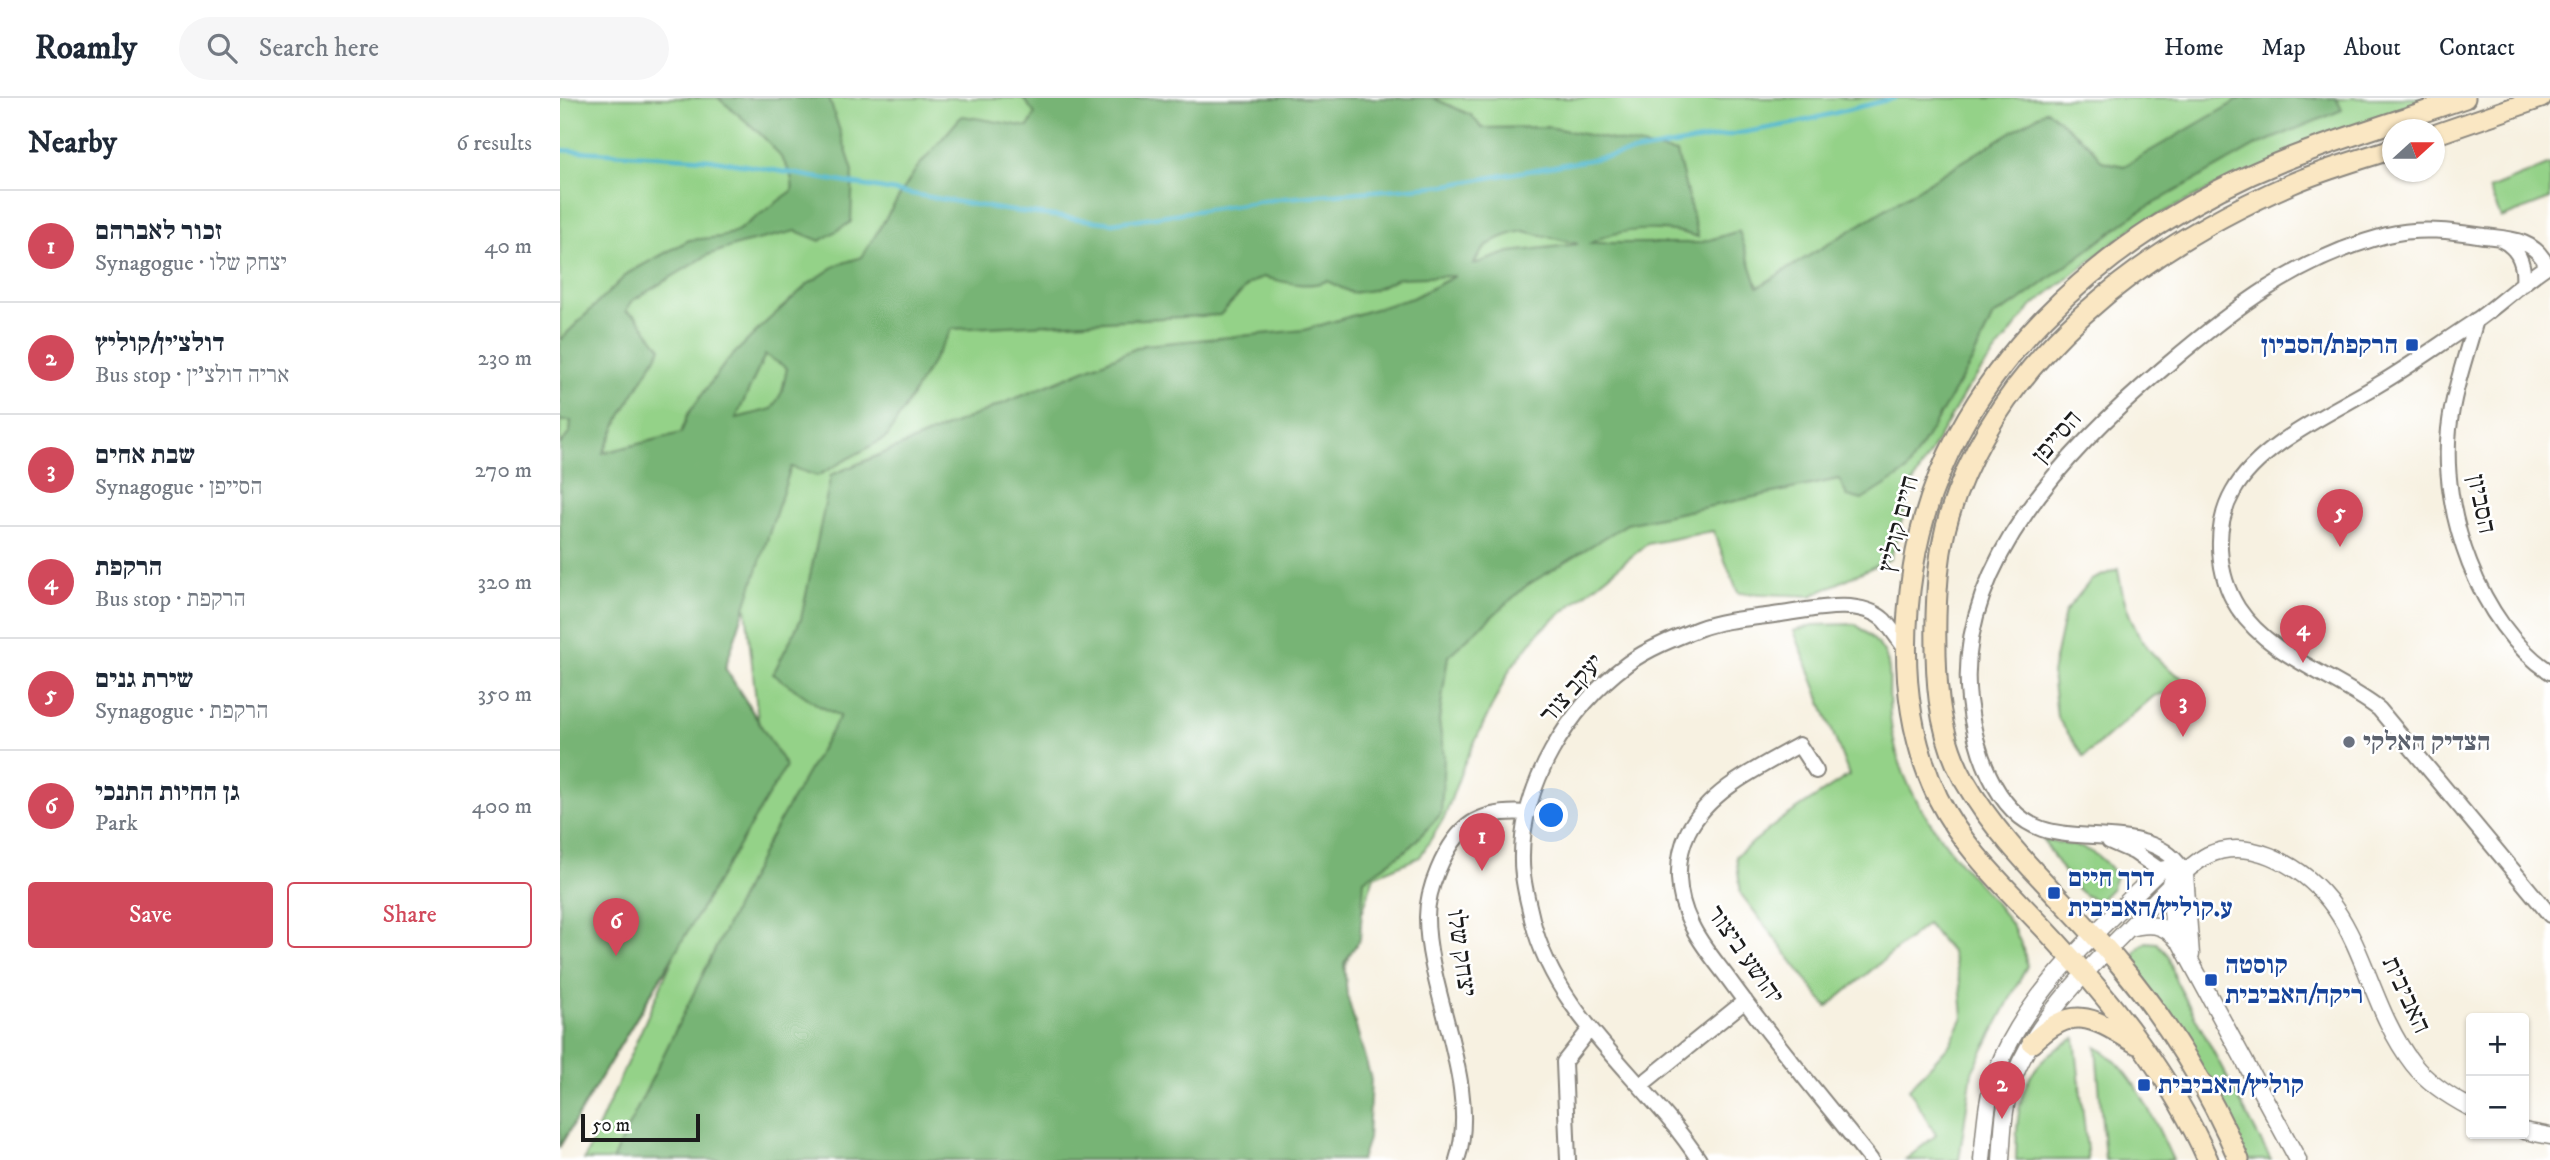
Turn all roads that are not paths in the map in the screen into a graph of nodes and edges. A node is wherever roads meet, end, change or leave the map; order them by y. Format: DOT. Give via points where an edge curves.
graph roads {
  1 [pos="2465,98"];
  2 [pos="2541,98"];
  3 [pos="2445,131"];
  4 [pos="2382,152"];
  5 [pos="2489,236"];
  6 [pos="2548,265"];
  7 [pos="2523,284"];
  8 [pos="2476,320"];
  9 [pos="1906,650"];
  10 [pos="2550,671"];
  11 [pos="1816,771"];
  12 [pos="1528,813"];
  13 [pos="2098,837"];
  14 [pos="2160,870"];
  15 [pos="2185,874"];
  16 [pos="2172,887"];
  17 [pos="2550,915"];
  18 [pos="2129,928"];
  19 [pos="2101,943"];
  20 [pos="2182,946"];
  21 [pos="2072,959"];
  22 [pos="2192,963"];
  23 [pos="2086,974"];
  24 [pos="1745,1002"];
  25 [pos="1590,1029"];
  26 [pos="2032,1043"];
  27 [pos="2144,1048"];
  28 [pos="1640,1085"];
  29 [pos="2466,1105"];
  30 [pos="2529,1132"];
  31 [pos="2550,1136"];
  32 [pos="1457,1160"];
  33 [pos="1568,1160"];
  34 [pos="1699,1160"];
  35 [pos="1871,1160"];
  36 [pos="1982,1160"];
  37 [pos="2001,1160"];
  38 [pos="2208,1160"];
  39 [pos="2239,1160"];
  40 [pos="2298,1160"];
  1 -- 9 [label="main road, חיים קוליץ" via="2283,160 2227,187 2113,256 2066,296 1983,390 1939,472 1916,549 1907,604"];
  2 -- 3 [label="main road"];
  4 -- 19 [label="main road, חיים קוליץ" via="2293,183 2238,209 2127,276 2051,346 2003,404 1957,494 1940,555 1937,604 1935,653 1944,727 1962,778 1976,800"];
  5 -- 6 [label="street, הסייפן" via="2524,242"];
  5 -- 7 [label="street, הסייפן" via="2516,250"];
  5 -- 13 [label="street, הסייפן" via="2439,230 2403,232 2362,243 2282,277 2235,308 2120,405 2069,458 2017,527 1990,579 1969,654 1974,731 1994,783 2025,821 2043,829"];
  6 -- 7 [label="street"];
  7 -- 8 [label="street"];
  8 -- 10 [label="street, הסביון" via="2460,376 2449,444 2455,517 2493,611 2511,637"];
  8 -- 17 [label="street" via="2262,458 2245,475 2225,508 2220,555 2231,595 2252,626 2379,709"];
  9 -- 12 [label="street, יעקב צור" via="1882,619 1856,608 1731,621 1663,644 1629,662 1573,716 1555,745"];
  9 -- 21 [label="main road, חיים קוליץ" via="1918,741 1939,799 1977,855"];
  11 -- 24 [label="street, יהושע ביצור" via="1799,745 1750,773 1695,821 1679,857 1679,884 1691,926"];
  12 -- 25 [label="street, יעקב צור" via="1522,864 1533,922 1557,982"];
  12 -- 32 [label="street, יצחק שלו" via="1493,813 1475,820 1457,834 1433,881 1427,915 1430,943 1460,1083"];
  13 -- 14 [label="street, הסייפן" via="2134,852"];
  13 -- 15 [label="street, הסייפן" via="2128,839 2158,849 2176,860"];
  14 -- 15 [label="street" via="2175,867"];
  14 -- 16 [label="street, הסייפן"];
  14 -- 19 [label="street"];
  15 -- 16 [label="street, האביבית"];
  15 -- 22 [label="street"];
  15 -- 29 [label="street, האביבית" via="2210,855 2245,849 2285,862 2305,875 2324,891 2348,928 2396,1037 2413,1064 2432,1084"];
  16 -- 18 [label="street, האביבית"];
  16 -- 20 [label="street" via="2173,924"];
  18 -- 19 [label="street, האביבית"];
  18 -- 20 [label="street" via="2159,926"];
  19 -- 21 [label="street"];
  19 -- 23 [label="street"];
  19 -- 39 [label="main road, חיים קוליץ" via="2179,1049"];
  20 -- 22 [label="street"];
  21 -- 23 [label="main road, חיים קוליץ"];
  21 -- 36 [label="street" via="2006,1052 1990,1094"];
  22 -- 40 [label="street"];
  23 -- 26 [label="street"];
  23 -- 27 [label="main road, חיים קוליץ"];
  24 -- 28 [label="street"];
  24 -- 35 [label="street, יהושע ביצור"];
  25 -- 28 [label="street, יעקב צור"];
  25 -- 33 [label="street" via="1564,1062"];
  26 -- 27 [label="main road" via="2048,1028 2074,1017 2104,1025"];
  26 -- 37 [label="street" via="2013,1077 2004,1113"];
  27 -- 38 [label="main road, חיים קוליץ"];
  28 -- 34 [label="street, יעקב צור"];
  30 -- 31 [label="street"];
}
